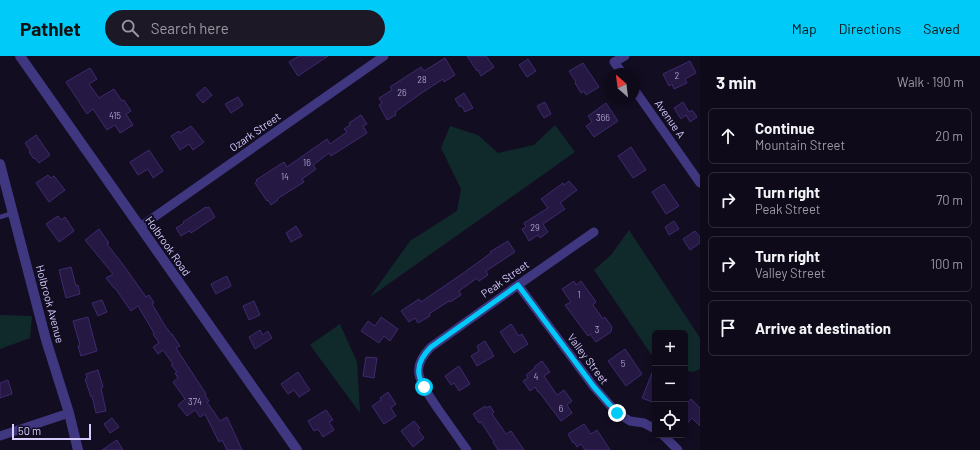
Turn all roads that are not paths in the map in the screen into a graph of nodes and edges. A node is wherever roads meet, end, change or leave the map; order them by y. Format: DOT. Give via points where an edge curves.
graph roads {
  1 [pos="20,56"];
  2 [pos="384,56"];
  3 [pos="626,56"];
  4 [pos="618,68"];
  5 [pos="640,98"];
  6 [pos="0,164"];
  7 [pos="700,183"];
  8 [pos="13,213"];
  9 [pos="0,217"];
  10 [pos="140,227"];
  11 [pos="594,232"];
  12 [pos="518,285"];
  13 [pos="69,413"];
  14 [pos="652,427"];
  15 [pos="0,436"];
  16 [pos="666,438"];
  17 [pos="78,450"];
  18 [pos="297,450"];
  19 [pos="467,450"];
  20 [pos="678,450"];
  1 -- 10 [label="street, Holbrook Road"];
  2 -- 10 [label="street, Ozark Street"];
  3 -- 4 [label="street" via="614,62"];
  5 -- 7 [label="street, Avenue A"];
  6 -- 8 [label="street, Holbrook Avenue"];
  8 -- 9 [label="lane"];
  8 -- 13 [label="street, Holbrook Avenue" via="46,340"];
  10 -- 18 [label="street, Holbrook Road"];
  11 -- 12 [label="street, Peak Street"];
  12 -- 14 [label="street, Valley Street" via="594,387 617,413 630,421"];
  12 -- 19 [label="street, Peak Street" via="431,347 420,364 418,375 424,387"];
  13 -- 15 [label="street"];
  13 -- 17 [label="street, Holbrook Avenue"];
  16 -- 20 [label="street"];
}
